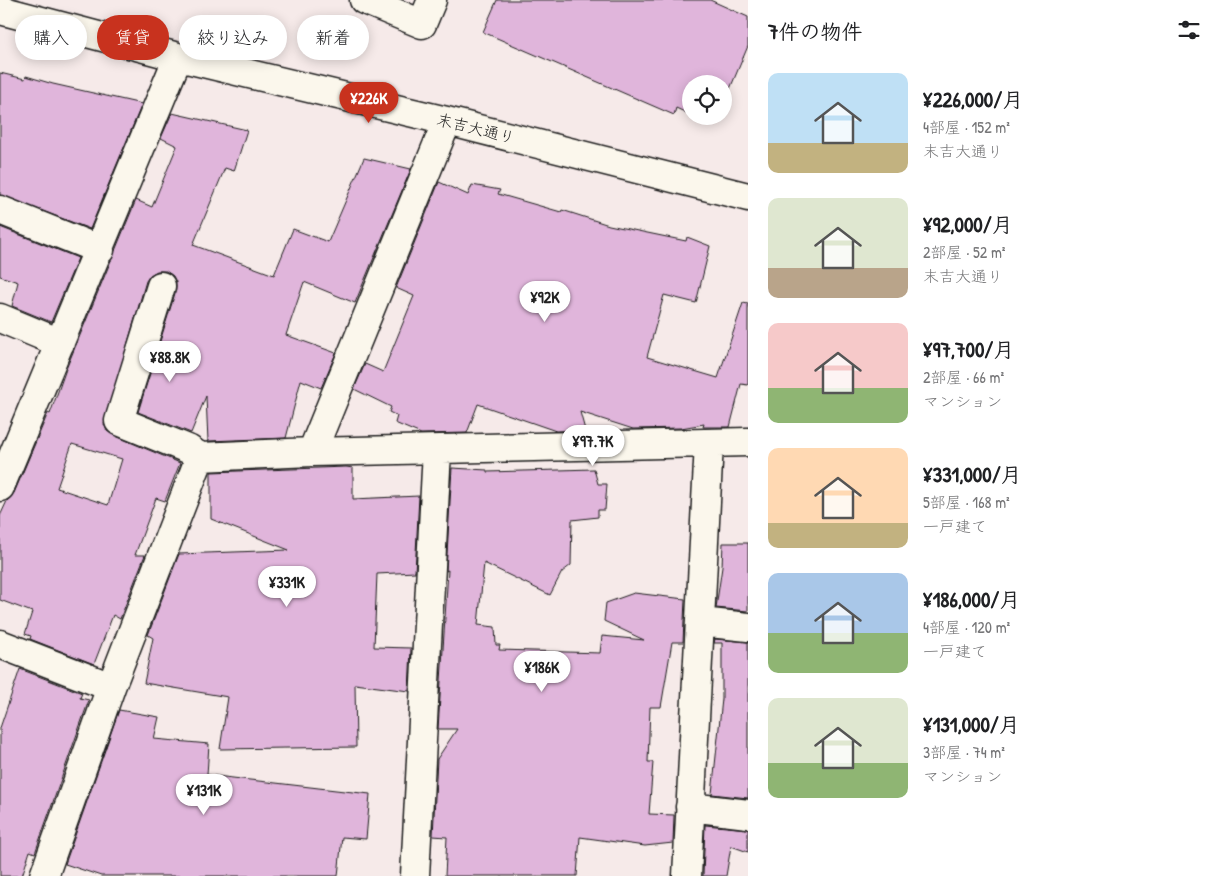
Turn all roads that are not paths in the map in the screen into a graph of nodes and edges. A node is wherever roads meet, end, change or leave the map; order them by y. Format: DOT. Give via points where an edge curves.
graph roads {
  1 [pos="364,0"];
  2 [pos="432,0"];
  3 [pos="0,10"];
  4 [pos="178,57"];
  5 [pos="447,120"];
  6 [pos="748,197"];
  7 [pos="0,210"];
  8 [pos="100,250"];
  9 [pos="161,286"];
  10 [pos="0,318"];
  11 [pos="60,343"];
  12 [pos="748,442"];
  13 [pos="709,443"];
  14 [pos="437,450"];
  15 [pos="312,452"];
  16 [pos="200,457"];
  17 [pos="0,487"];
  18 [pos="700,622"];
  19 [pos="748,627"];
  20 [pos="0,644"];
  21 [pos="111,687"];
  22 [pos="690,807"];
  23 [pos="748,814"];
  24 [pos="44,876"];
  25 [pos="415,876"];
  26 [pos="687,876"];
  1 -- 2 [label="street" via="422,24"];
  3 -- 4 [label="street, 末吉大通り"];
  4 -- 5 [label="street, 末吉大通り"];
  4 -- 8 [label="street"];
  5 -- 6 [label="street, 末吉大通り"];
  5 -- 15 [label="street"];
  7 -- 8 [label="street"];
  8 -- 11 [label="street"];
  9 -- 16 [label="street" via="119,421"];
  10 -- 11 [label="street"];
  11 -- 17 [label="street"];
  12 -- 13 [label="street"];
  13 -- 14 [label="street"];
  13 -- 18 [label="street"];
  14 -- 15 [label="street"];
  14 -- 25 [label="street"];
  15 -- 16 [label="street"];
  16 -- 21 [label="street"];
  18 -- 19 [label="street"];
  18 -- 22 [label="street"];
  20 -- 21 [label="street"];
  21 -- 24 [label="street"];
  22 -- 23 [label="street"];
  22 -- 26 [label="street"];
}
